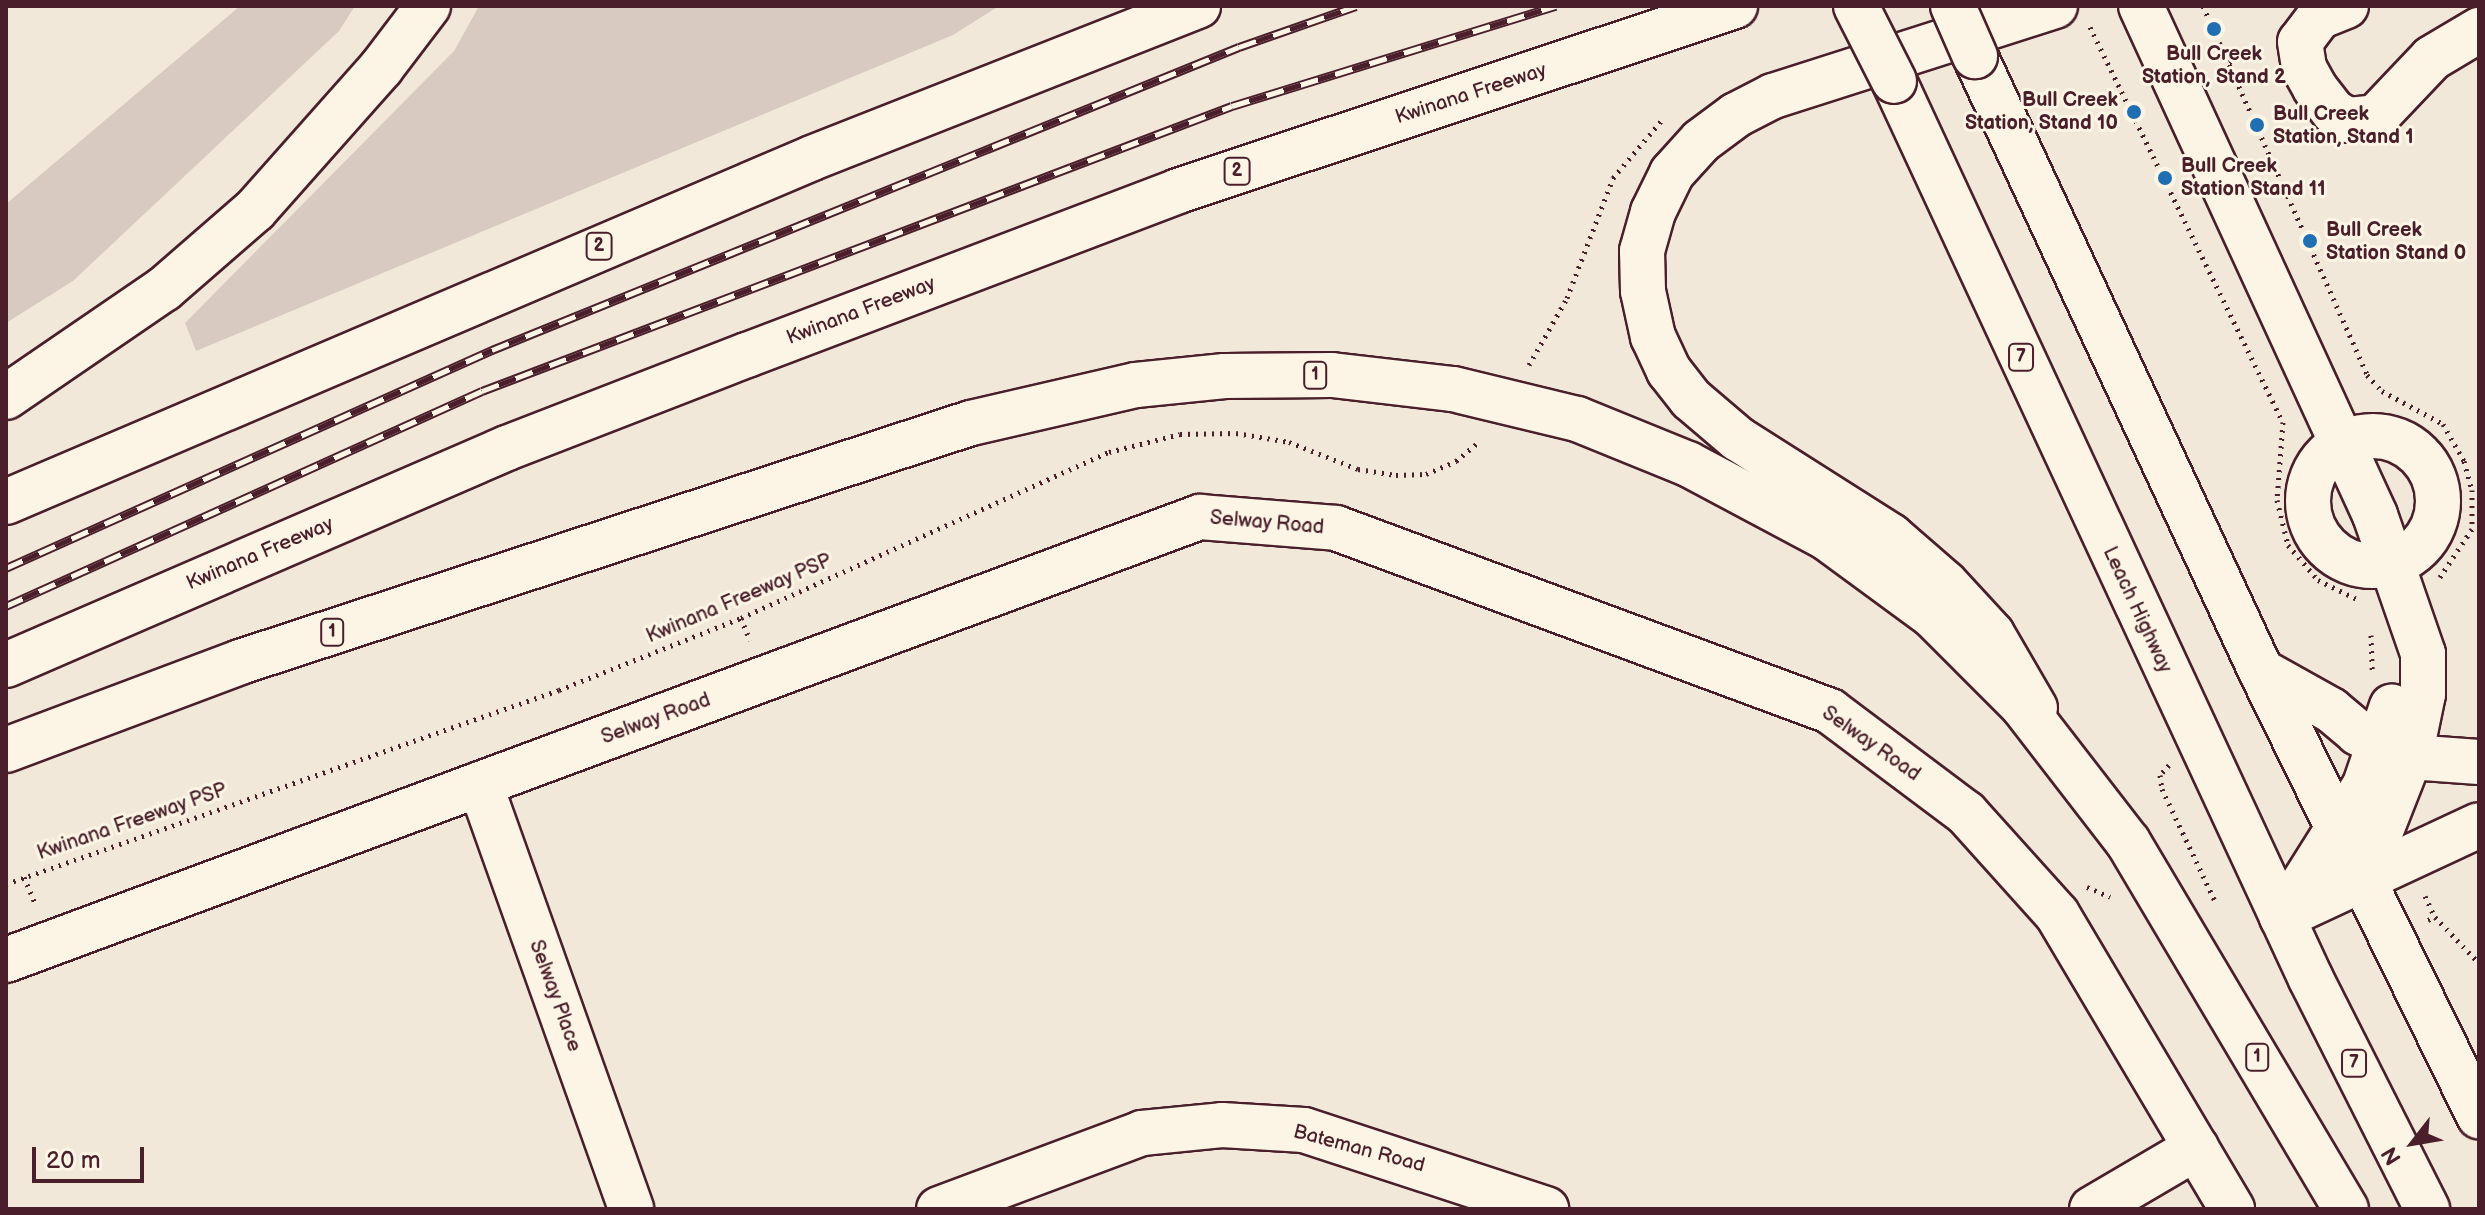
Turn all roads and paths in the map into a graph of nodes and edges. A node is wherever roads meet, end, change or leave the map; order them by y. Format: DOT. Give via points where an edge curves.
graph roads {
  1 [pos="428,6"];
  2 [pos="1198,6"];
  3 [pos="1735,6"];
  4 [pos="1856,6"];
  5 [pos="1953,6"];
  6 [pos="2203,6"];
  7 [pos="2346,6"];
  8 [pos="2142,8"];
  9 [pos="2072,17"];
  10 [pos="2479,30"];
  11 [pos="6,397"];
  12 [pos="1480,441"];
  13 [pos="2342,443"];
  14 [pos="6,502"];
  15 [pos="2393,564"];
  16 [pos="2364,606"];
  17 [pos="2405,611"];
  18 [pos="6,665"];
  19 [pos="2261,671"];
  20 [pos="2371,685"];
  21 [pos="2056,745"];
  22 [pos="6,750"];
  23 [pos="2396,751"];
  24 [pos="2479,762"];
  25 [pos="2169,764"];
  26 [pos="480,784"];
  27 [pos="2479,825"];
  28 [pos="2337,829"];
  29 [pos="2362,879"];
  30 [pos="6,884"];
  31 [pos="2113,900"];
  32 [pos="2217,905"];
  33 [pos="2057,914"];
  34 [pos="2282,917"];
  35 [pos="2423,923"];
  36 [pos="6,960"];
  37 [pos="2479,963"];
  38 [pos="2478,1104"];
  39 [pos="2196,1148"];
  40 [pos="993,1200"];
  41 [pos="631,1209"];
  42 [pos="939,1209"];
  43 [pos="1546,1209"];
  44 [pos="2092,1209"];
  45 [pos="2232,1209"];
  46 [pos="2346,1209"];
  47 [pos="2427,1209"];
  1 -- 11 [label="main road" via="381,68 255,210 164,289"];
  2 -- 14 [label="main road, 2" via="727,193"];
  3 -- 18 [label="main road, Kwinana Freeway / 2" via="1178,191 747,355 507,448"];
  4 -- 34 [label="main road, Leach Highway / 7, bridge"];
  5 -- 19 [label="main road, bridge"];
  6 -- 17 [label="path" via="2367,375 2382,391 2443,424 2464,461 2472,490 2472,529"];
  7 -- 10 [label="main road" via="2319,17 2300,42 2304,68 2315,88 2334,112 2348,120 2376,117 2432,58"];
  8 -- 13 [label="main road"];
  9 -- 16 [label="path" via="2283,422 2277,500 2288,545 2318,580 2358,598"];
  9 -- 21 [label="main road" via="1773,96 1736,115 1701,141 1672,173 1642,251 1643,291 1653,337 1669,371 1691,399 1738,439 1891,536 1945,583 1992,634"];
  12 -- 30 [label="path, Kwinana Freeway PSP" via="1456,461 1426,474 1396,475 1358,469 1289,442 1236,433 1180,434 1109,452 741,618 559,690"];
  13 -- 15 [label="main road"];
  13 -- 15 [label="main road" via="2318,465 2307,495 2317,537 2351,564"];
  13 -- 15 [label="main road" via="2384,436 2422,457 2434,475 2437,518 2428,539"];
  15 -- 17 [label="main road"];
  17 -- 20 [label="path"];
  17 -- 23 [label="main road" via="2394,647"];
  19 -- 23 [label="main road"];
  19 -- 28 [label="main road"];
  21 -- 22 [label="main road, 1" via="1932,615 1827,538 1688,464 1577,419 1453,389 1332,375 1225,376 1136,385 971,423 240,662"];
  21 -- 46 [label="main road, 1" via="2168,904"];
  23 -- 24 [label="main road"];
  23 -- 28 [label="main road"];
  23 -- 29 [label="main road"];
  25 -- 32 [label="path" via="2160,775 2162,789"];
  26 -- 33 [label="main road, Selway Road" via="1200,517 1291,524 1336,528 1830,711 1966,813"];
  26 -- 36 [label="main road, Selway Road"];
  26 -- 41 [label="main road, Selway Place"];
  27 -- 29 [label="main road"];
  28 -- 29 [label="main road"];
  28 -- 34 [label="main road"];
  29 -- 34 [label="main road"];
  29 -- 38 [label="main road"];
  31 -- 33 [label="path" via="2088,886"];
  33 -- 39 [label="main road, Selway Road"];
  34 -- 47 [label="main road, Leach Highway / 7"];
  35 -- 37 [label="path" via="2435,917"];
  39 -- 44 [label="main road"];
  39 -- 45 [label="main road, Selway Road"];
  40 -- 42 [label="main road, Bateman Road"];
  40 -- 43 [label="main road, Bateman Road" via="1142,1133 1222,1125 1304,1130"];
}
